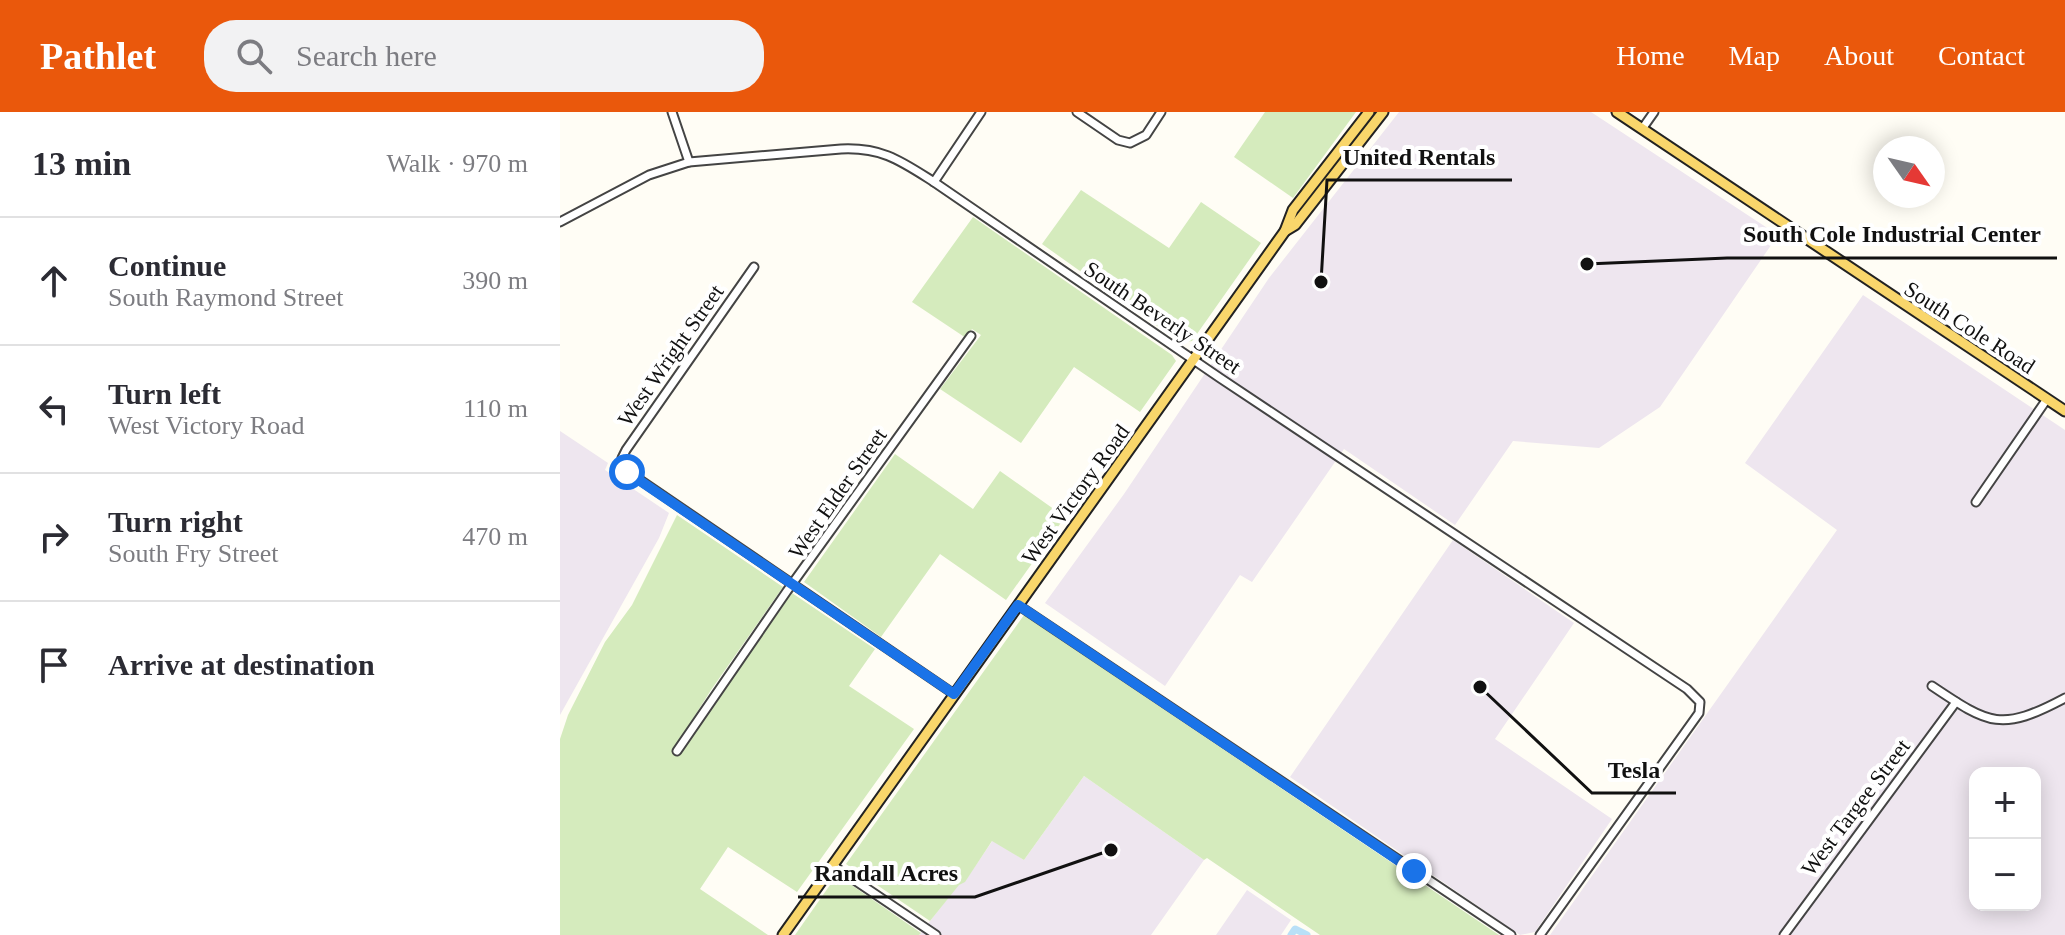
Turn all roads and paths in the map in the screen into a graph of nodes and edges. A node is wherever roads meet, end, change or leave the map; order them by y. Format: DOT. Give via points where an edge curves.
graph roads {
  1 [pos="672,112"];
  2 [pos="981,112"];
  3 [pos="1077,112"];
  4 [pos="1161,112"];
  5 [pos="1369,112"];
  6 [pos="1383,112"];
  7 [pos="1617,112"];
  8 [pos="1654,112"];
  9 [pos="1642,129"];
  10 [pos="689,162"];
  11 [pos="1327,168"];
  12 [pos="934,182"];
  13 [pos="1311,206"];
  14 [pos="560,222"];
  15 [pos="1285,231"];
  16 [pos="754,267"];
  17 [pos="971,336"];
  18 [pos="1194,358"];
  19 [pos="2047,399"];
  20 [pos="2065,411"];
  21 [pos="1976,502"];
  22 [pos="792,585"];
  23 [pos="1018,605"];
  24 [pos="1932,686"];
  25 [pos="954,694"];
  26 [pos="2065,698"];
  27 [pos="1956,702"];
  28 [pos="677,751"];
  29 [pos="832,865"];
  30 [pos="783,935"];
  31 [pos="936,935"];
  32 [pos="1511,935"];
  33 [pos="1540,935"];
  34 [pos="1784,935"];
  1 -- 10 [label="street"];
  2 -- 12 [label="street"];
  3 -- 4 [label="street" via="1130,143 1146,135"];
  5 -- 11 [label="main road, West Victory Road"];
  6 -- 13 [label="main road, West Victory Road"];
  7 -- 9 [label="main road, South Cole Road"];
  8 -- 9 [label="street"];
  9 -- 19 [label="main road, South Cole Road"];
  10 -- 12 [label="street, South Beverly Street" via="865,148 885,153"];
  10 -- 14 [label="street, South Beverly Street" via="649,175"];
  11 -- 13 [label="main road, West Victory Road" via="1308,199"];
  11 -- 15 [label="main road, West Victory Road" via="1293,210"];
  12 -- 18 [label="street, South Beverly Street"];
  13 -- 15 [label="main road, West Victory Road"];
  15 -- 18 [label="main road, West Victory Road"];
  16 -- 22 [label="street, West Wright Street" via="626,450 622,465"];
  17 -- 22 [label="street, West Elder Street"];
  18 -- 23 [label="main road, West Victory Road"];
  18 -- 33 [label="street, South Beverly Street" via="1700,702 1699,713"];
  19 -- 20 [label="main road, South Cole Road"];
  19 -- 21 [label="street"];
  22 -- 25 [label="street"];
  22 -- 28 [label="street, West Elder Street"];
  23 -- 25 [label="main road, West Victory Road"];
  23 -- 32 [label="street"];
  24 -- 27 [label="street"];
  25 -- 29 [label="main road, West Victory Road"];
  26 -- 27 [label="street" via="2015,721 1969,711"];
  27 -- 34 [label="street, West Targee Street"];
  29 -- 30 [label="main road, West Victory Road"];
  29 -- 31 [label="street"];
}
